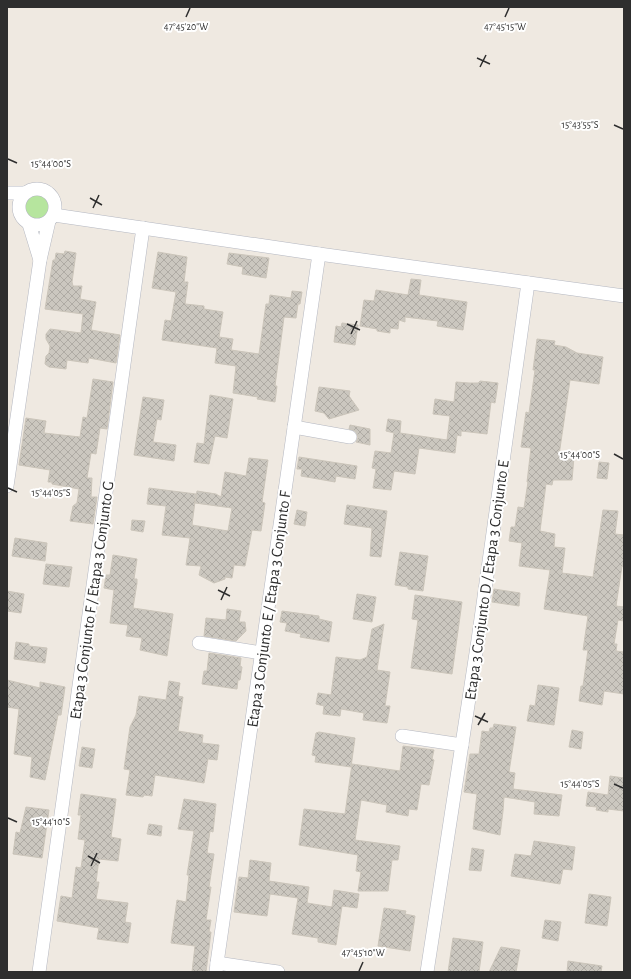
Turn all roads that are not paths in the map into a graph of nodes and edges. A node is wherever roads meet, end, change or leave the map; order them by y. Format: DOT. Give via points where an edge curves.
graph roads {
  1 [pos="7,193"];
  2 [pos="24,193"];
  3 [pos="7,206"];
  4 [pos="19,213"];
  5 [pos="52,218"];
  6 [pos="29,224"];
  7 [pos="143,228"];
  8 [pos="319,254"];
  9 [pos="40,260"];
  10 [pos="528,283"];
  11 [pos="624,296"];
  12 [pos="294,427"];
  13 [pos="350,437"];
  14 [pos="7,486"];
  15 [pos="199,643"];
  16 [pos="262,653"];
  17 [pos="402,736"];
  18 [pos="462,745"];
  19 [pos="217,968"];
  20 [pos="39,972"];
  21 [pos="278,972"];
  22 [pos="428,972"];
  1 -- 2 [label="street"];
  2 -- 4 [label="street" via="18,206"];
  2 -- 5 [label="street" via="37,188 50,194 56,208"];
  3 -- 4 [label="street"];
  4 -- 6 [label="street"];
  5 -- 6 [label="street" via="43,225"];
  5 -- 7 [label="street"];
  5 -- 9 [label="street"];
  6 -- 9 [label="street"];
  7 -- 8 [label="street"];
  7 -- 20 [label="street, Etapa 3 Conjunto F / Etapa 3 Conjunto G"];
  8 -- 10 [label="street"];
  8 -- 12 [label="street, Etapa 3 Conjunto E / Etapa 3 Conjunto F"];
  9 -- 14 [label="street"];
  10 -- 11 [label="street"];
  10 -- 18 [label="street, Etapa 3 Conjunto D / Etapa 3 Conjunto E"];
  12 -- 13 [label="street"];
  12 -- 16 [label="street, Etapa 3 Conjunto E / Etapa 3 Conjunto F"];
  15 -- 16 [label="street"];
  16 -- 19 [label="street, Etapa 3 Conjunto E / Etapa 3 Conjunto F"];
  17 -- 18 [label="street"];
  18 -- 22 [label="street, Etapa 3 Conjunto D / Etapa 3 Conjunto E"];
  19 -- 21 [label="street"];
}
